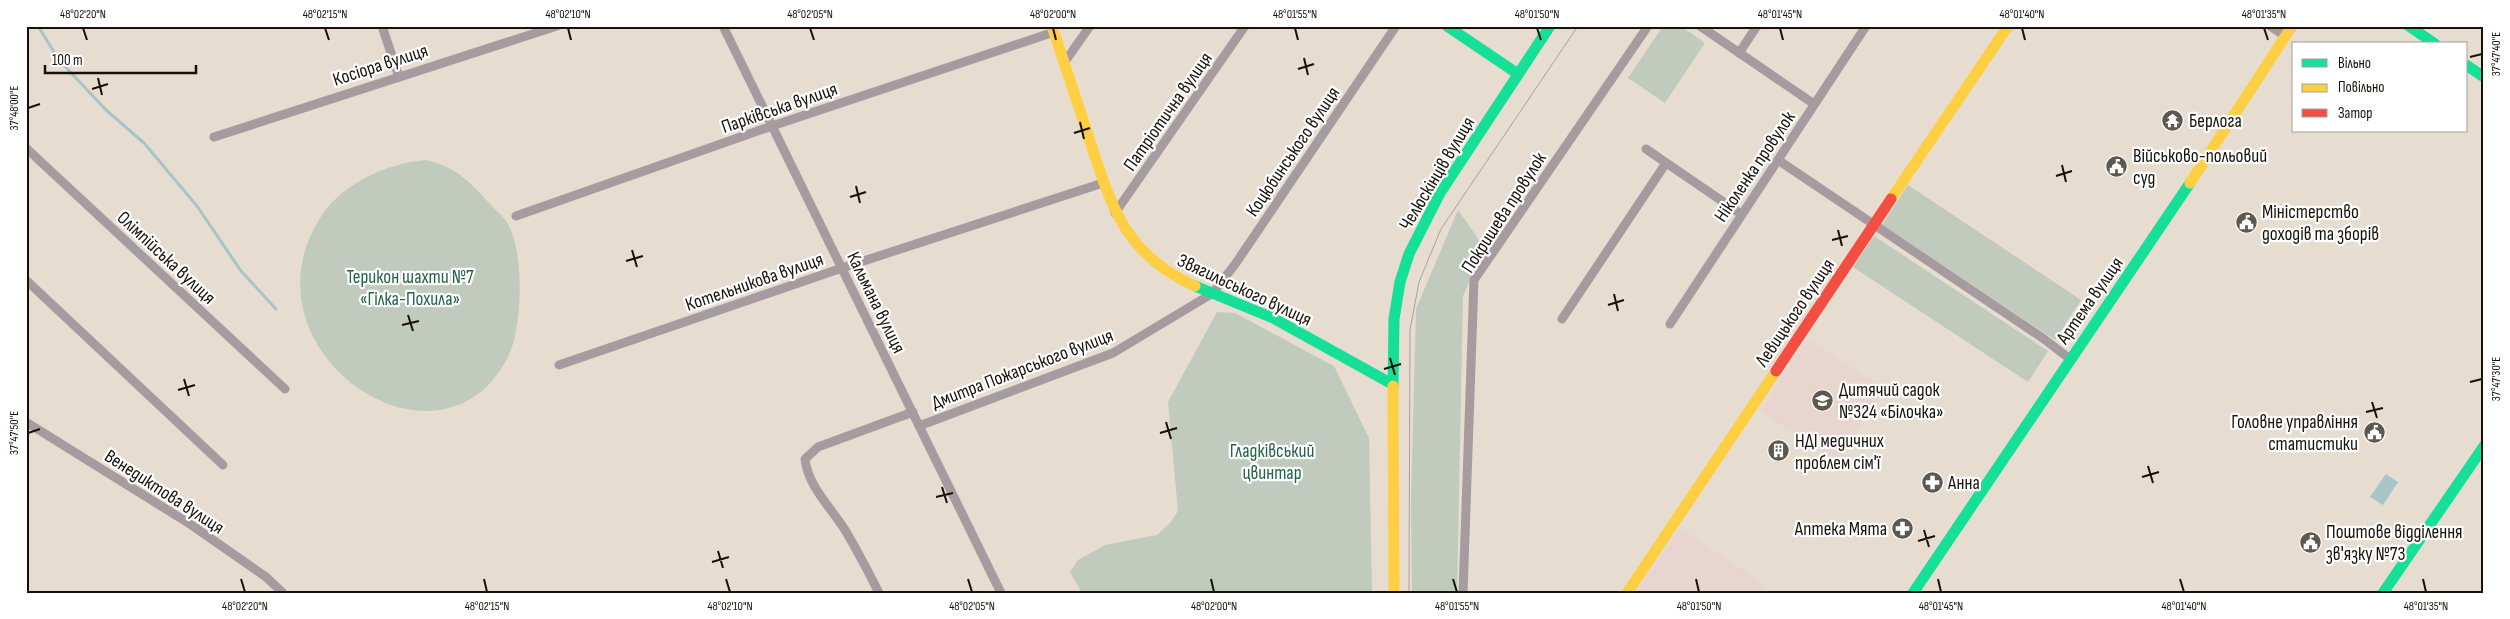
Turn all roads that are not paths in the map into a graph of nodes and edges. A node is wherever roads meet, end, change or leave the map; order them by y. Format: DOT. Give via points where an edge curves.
graph roads {
  1 [pos="382,26"];
  2 [pos="557,26"];
  3 [pos="723,26"];
  4 [pos="1090,26"];
  5 [pos="1245,26"];
  6 [pos="1396,26"];
  7 [pos="1447,26"];
  8 [pos="1550,26"];
  9 [pos="1648,26"];
  10 [pos="1700,26"];
  11 [pos="1757,26"];
  12 [pos="1866,26"];
  13 [pos="2008,26"];
  14 [pos="2270,26"];
  15 [pos="2292,26"];
  16 [pos="2409,26"];
  17 [pos="1053,29"];
  18 [pos="2285,36"];
  19 [pos="2432,42"];
  20 [pos="1739,53"];
  21 [pos="1064,63"];
  22 [pos="2468,66"];
  23 [pos="1518,74"];
  24 [pos="399,77"];
  25 [pos="2484,78"];
  26 [pos="1814,104"];
  27 [pos="772,126"];
  28 [pos="214,137"];
  29 [pos="26,148"];
  30 [pos="1646,149"];
  31 [pos="1778,160"];
  32 [pos="1666,163"];
  33 [pos="1103,183"];
  34 [pos="1115,213"];
  35 [pos="1741,214"];
  36 [pos="516,216"];
  37 [pos="1873,225"];
  38 [pos="842,268"];
  39 [pos="26,280"];
  40 [pos="1213,293"];
  41 [pos="1562,319"];
  42 [pos="1670,324"];
  43 [pos="2070,359"];
  44 [pos="559,365"];
  45 [pos="1392,384"];
  46 [pos="285,389"];
  47 [pos="913,412"];
  48 [pos="26,422"];
  49 [pos="919,426"];
  50 [pos="2484,446"];
  51 [pos="223,465"];
  52 [pos="283,593"];
  53 [pos="879,593"];
  54 [pos="1001,593"];
  55 [pos="1394,593"];
  56 [pos="1463,593"];
  57 [pos="1627,593"];
  58 [pos="1913,593"];
  59 [pos="2383,593"];
  1 -- 24 [label="street"];
  2 -- 24 [label="street, Косіора вулиця"];
  3 -- 27 [label="street, Кальмана вулиця"];
  4 -- 21 [label="street"];
  5 -- 34 [label="street, Патріотична вулиця"];
  6 -- 40 [label="street, Коцюбинського вулиця"];
  7 -- 23 [label="main road"];
  8 -- 23 [label="main road, Челюскінців вулиця"];
  9 -- 56 [label="street, Покришева провулок" via="1474,280"];
  10 -- 20 [label="street"];
  11 -- 20 [label="street"];
  12 -- 26 [label="street, Ніколенка провулок"];
  13 -- 37 [label="main road, Левицького вулиця"];
  14 -- 18 [label="street"];
  15 -- 18 [label="main road, Артема вулиця"];
  16 -- 19 [label="main road"];
  17 -- 21 [label="main road, Звягильського вулиця"];
  17 -- 27 [label="street, Парківська вулиця"];
  18 -- 43 [label="main road, Артема вулиця" via="2179,200"];
  20 -- 26 [label="street"];
  21 -- 33 [label="main road, Звягильського вулиця"];
  22 -- 25 [label="main road"];
  23 -- 45 [label="main road, Челюскінців вулиця" via="1440,193 1409,254 1394,318"];
  24 -- 28 [label="street, Косіора вулиця"];
  26 -- 31 [label="street, Ніколенка провулок"];
  27 -- 36 [label="street, Парківська вулиця"];
  27 -- 38 [label="street, Кальмана вулиця"];
  29 -- 46 [label="street, Олімпійська вулиця"];
  30 -- 32 [label="street"];
  31 -- 35 [label="street, Ніколенка провулок"];
  31 -- 37 [label="street"];
  32 -- 35 [label="street"];
  32 -- 41 [label="street"];
  33 -- 34 [label="main road, Звягильського вулиця"];
  33 -- 38 [label="street, Котельникова вулиця"];
  34 -- 40 [label="main road, Звягильського вулиця" via="1142,252 1166,272 1184,283"];
  35 -- 42 [label="street, Ніколенка провулок"];
  37 -- 43 [label="street"];
  37 -- 57 [label="main road, Левицького вулиця"];
  38 -- 44 [label="street, Котельникова вулиця"];
  38 -- 47 [label="street, Кальмана вулиця"];
  39 -- 51 [label="street"];
  40 -- 45 [label="main road, Звягильського вулиця" via="1257,310"];
  40 -- 49 [label="street, Дмитра Пожарського вулиця" via="1113,353"];
  43 -- 58 [label="main road, Артема вулиця"];
  45 -- 55 [label="main road, Челюскінців вулиця"];
  47 -- 49 [label="street, Кальмана вулиця"];
  47 -- 53 [label="street, Дмитра Пожарського вулиця" via="818,448 805,458 806,470 848,534"];
  48 -- 52 [label="street, Венедиктова вулиця" via="190,524 266,577"];
  49 -- 54 [label="street, Кальмана вулиця"];
  50 -- 59 [label="main road"];
}
